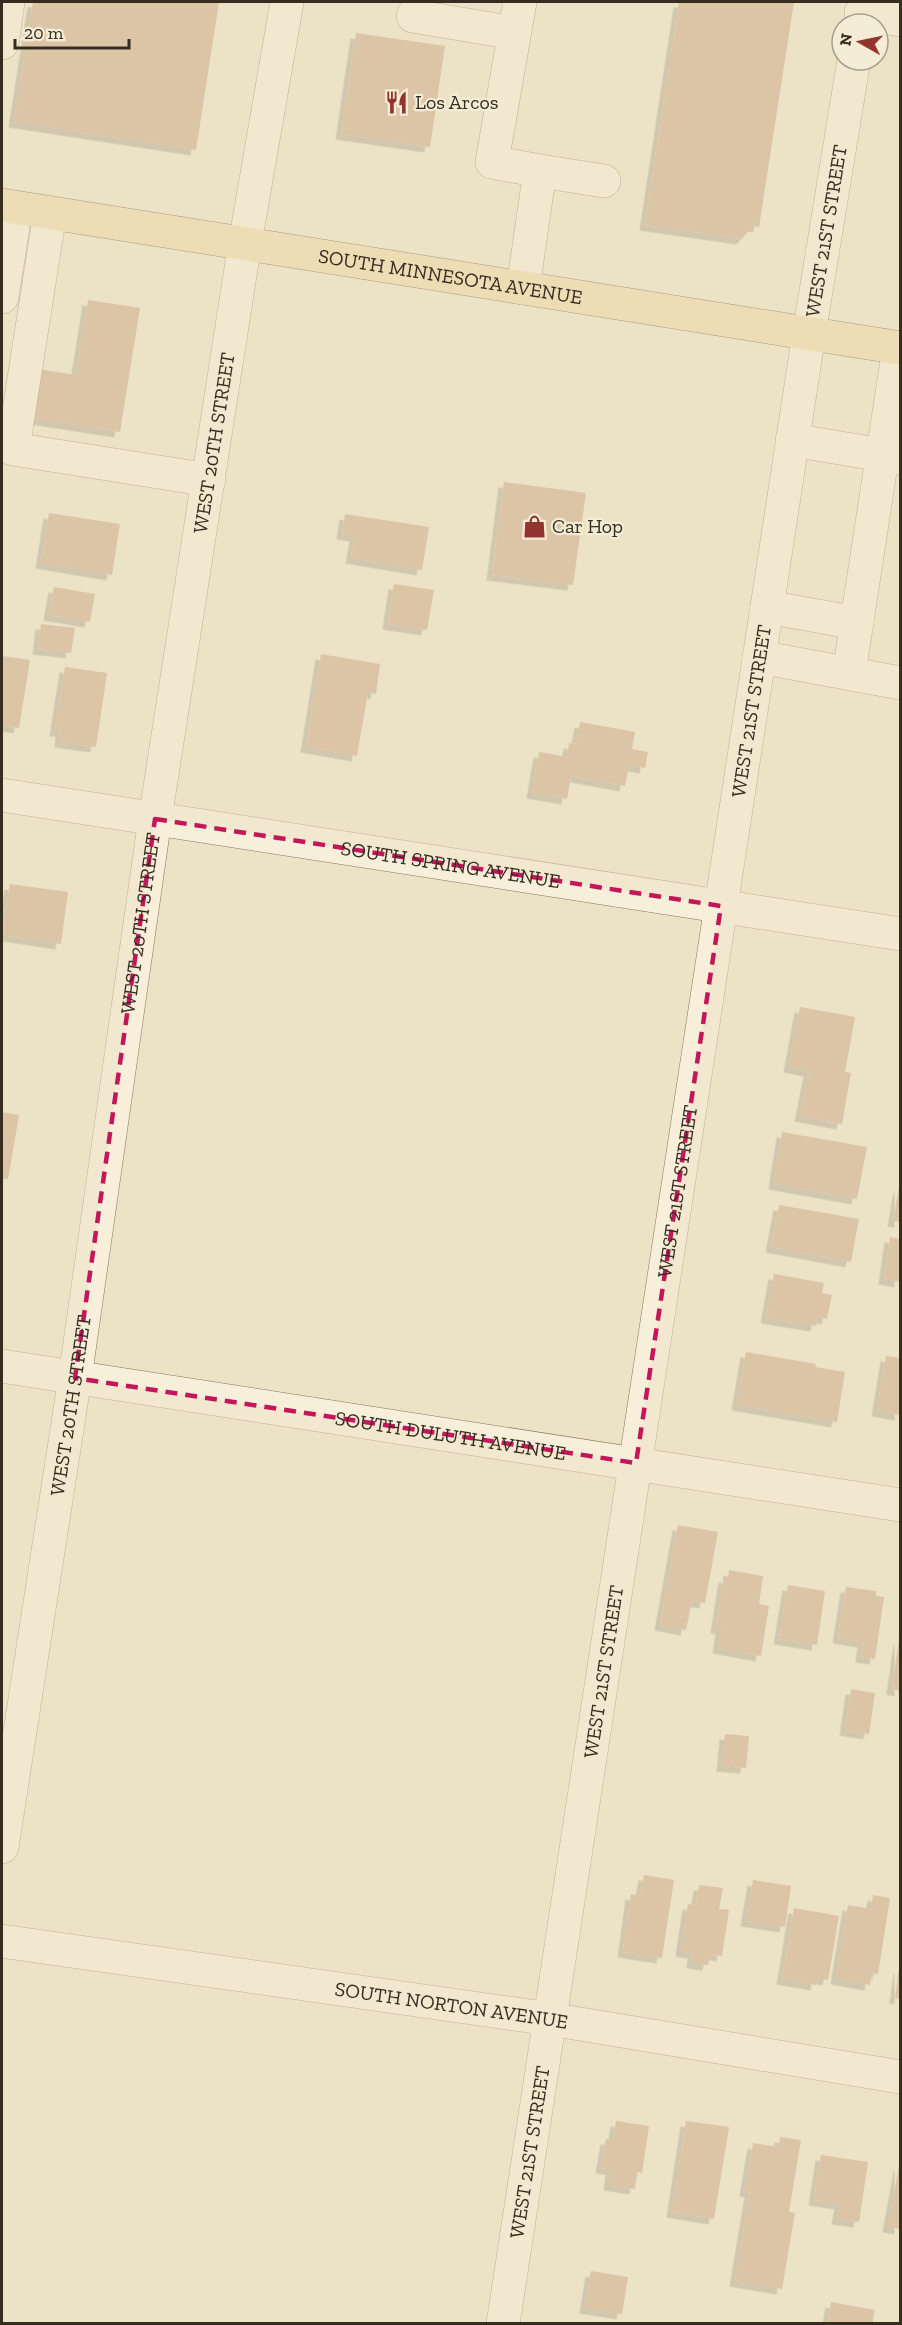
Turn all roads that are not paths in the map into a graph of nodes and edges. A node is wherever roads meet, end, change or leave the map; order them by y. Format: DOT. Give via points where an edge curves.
graph roads {
  1 [pos="8,2"];
  2 [pos="287,2"];
  3 [pos="520,2"];
  4 [pos="413,16"];
  5 [pos="514,33"];
  6 [pos="2,43"];
  7 [pos="852,72"];
  8 [pos="540,171"];
  9 [pos="604,181"];
  10 [pos="9,206"];
  11 [pos="50,213"];
  12 [pos="245,243"];
  13 [pos="523,288"];
  14 [pos="2,297"];
  15 [pos="809,334"];
  16 [pos="900,348"];
  17 [pos="792,440"];
  18 [pos="892,456"];
  19 [pos="209,480"];
  20 [pos="767,607"];
  21 [pos="857,624"];
  22 [pos="759,657"];
  23 [pos="849,673"];
  24 [pos="900,682"];
  25 [pos="2,795"];
  26 [pos="155,819"];
  27 [pos="721,906"];
  28 [pos="900,934"];
  29 [pos="2,1366"];
  30 [pos="75,1378"];
  31 [pos="636,1463"];
  32 [pos="900,1505"];
  33 [pos="2,1847"];
  34 [pos="2,1941"];
  35 [pos="550,2019"];
  36 [pos="900,2077"];
  37 [pos="502,2324"];
  1 -- 6 [label="street"];
  2 -- 12 [label="street, WEST 20TH STREET"];
  3 -- 5 [label="street"];
  4 -- 5 [label="street"];
  5 -- 8 [label="street" via="492,162"];
  7 -- 15 [label="street, WEST 21ST STREET"];
  8 -- 9 [label="street"];
  8 -- 13 [label="street"];
  10 -- 11 [label="main road, SOUTH MINNESOTA AVENUE"];
  10 -- 14 [label="street"];
  11 -- 12 [label="main road, SOUTH MINNESOTA AVENUE"];
  11 -- 19 [label="street" via="13,448"];
  12 -- 13 [label="main road, SOUTH MINNESOTA AVENUE"];
  12 -- 19 [label="street, WEST 20TH STREET"];
  13 -- 15 [label="main road, SOUTH MINNESOTA AVENUE"];
  15 -- 16 [label="main road, SOUTH MINNESOTA AVENUE"];
  15 -- 17 [label="street, WEST 21ST STREET"];
  16 -- 18 [label="street"];
  17 -- 18 [label="street"];
  17 -- 20 [label="street, WEST 21ST STREET"];
  18 -- 21 [label="street"];
  19 -- 26 [label="street, WEST 20TH STREET"];
  20 -- 21 [label="street"];
  20 -- 22 [label="street, WEST 21ST STREET"];
  21 -- 23 [label="street"];
  22 -- 23 [label="street"];
  22 -- 27 [label="street, WEST 21ST STREET"];
  23 -- 24 [label="street"];
  25 -- 26 [label="street, SOUTH SPRING AVENUE"];
  26 -- 27 [label="street, SOUTH SPRING AVENUE"];
  26 -- 30 [label="street, WEST 20TH STREET"];
  27 -- 28 [label="street, SOUTH SPRING AVENUE"];
  27 -- 31 [label="street, WEST 21ST STREET"];
  29 -- 30 [label="street, SOUTH DULUTH AVENUE"];
  30 -- 31 [label="street, SOUTH DULUTH AVENUE"];
  30 -- 33 [label="street, WEST 20TH STREET"];
  31 -- 32 [label="street, SOUTH DULUTH AVENUE"];
  31 -- 35 [label="street, WEST 21ST STREET"];
  34 -- 35 [label="street, SOUTH NORTON AVENUE"];
  35 -- 36 [label="street, SOUTH NORTON AVENUE"];
  35 -- 37 [label="street, WEST 21ST STREET"];
}
